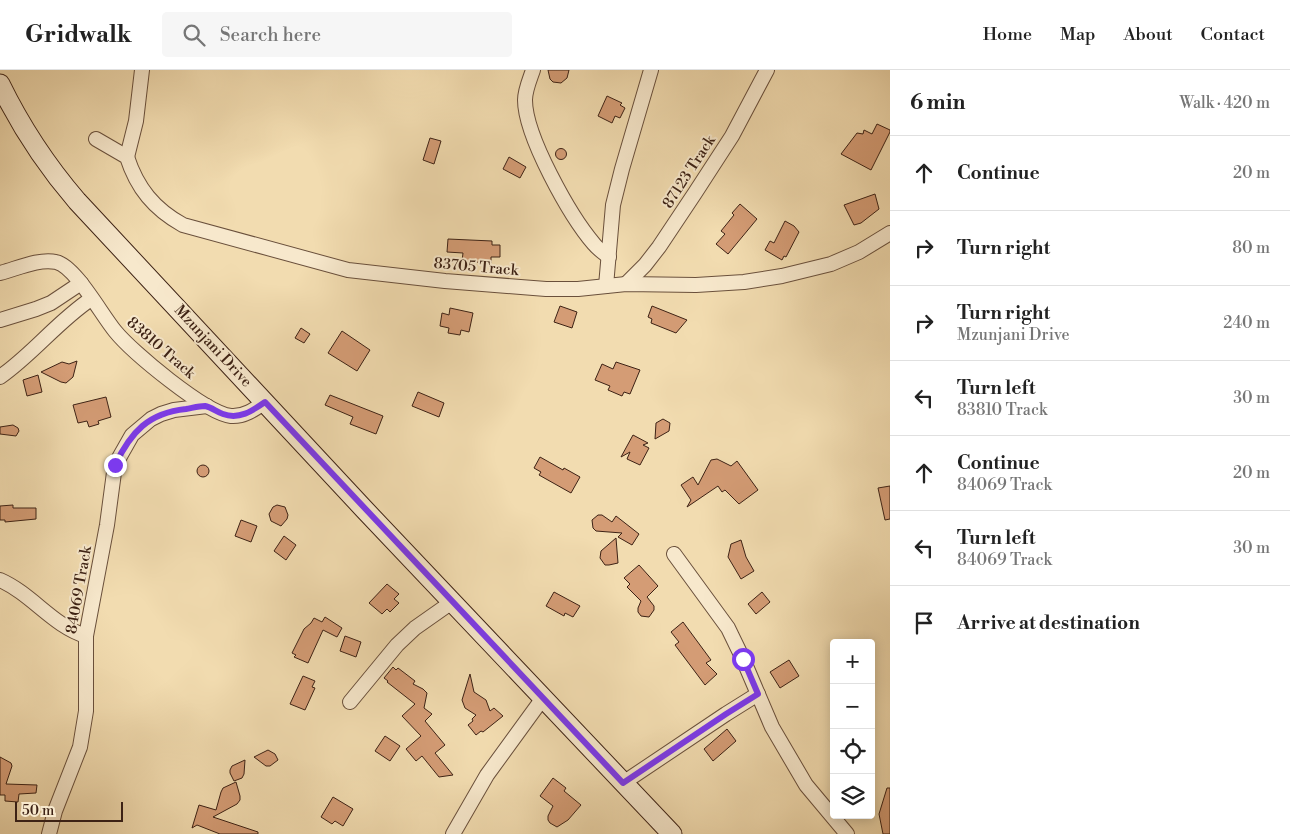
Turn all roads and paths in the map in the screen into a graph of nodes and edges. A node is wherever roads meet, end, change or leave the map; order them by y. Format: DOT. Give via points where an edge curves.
graph roads {
  1 [pos="142,70"];
  2 [pos="533,70"];
  3 [pos="651,70"];
  4 [pos="767,70"];
  5 [pos="0,84"];
  6 [pos="96,139"];
  7 [pos="127,157"];
  8 [pos="890,233"];
  9 [pos="609,256"];
  10 [pos="0,273"];
  11 [pos="81,283"];
  12 [pos="626,284"];
  13 [pos="606,286"];
  14 [pos="92,299"];
  15 [pos="0,320"];
  16 [pos="0,377"];
  17 [pos="265,402"];
  18 [pos="207,406"];
  19 [pos="674,554"];
  20 [pos="0,580"];
  21 [pos="452,602"];
  22 [pos="86,636"];
  23 [pos="758,694"];
  24 [pos="543,698"];
  25 [pos="350,702"];
  26 [pos="623,783"];
  27 [pos="49,834"];
  28 [pos="453,834"];
  29 [pos="672,834"];
  30 [pos="847,834"];
  1 -- 7 [label="street" via="136,121"];
  2 -- 9 [label="street" via="525,98 526,109 543,161 594,245"];
  3 -- 9 [label="street" via="613,205"];
  4 -- 12 [label="street, 87123 Track" via="732,136 695,193 659,247"];
  5 -- 17 [label="main road, Mzunjani Drive" via="26,133 57,178"];
  6 -- 7 [label="street"];
  7 -- 13 [label="street, 83705 Track" via="144,194 174,220 201,231 314,262 348,270 495,285 546,289"];
  8 -- 12 [label="street, 83705 Track" via="832,264 782,276 721,284"];
  9 -- 13 [label="street"];
  10 -- 11 [label="street, 83810 Track" via="45,261 56,262"];
  11 -- 14 [label="street, 83810 Track"];
  11 -- 15 [label="street" via="51,303"];
  12 -- 13 [label="street, 83705 Track"];
  14 -- 16 [label="street"];
  14 -- 18 [label="street, 83810 Track" via="134,351"];
  17 -- 18 [label="street, 83810 Track" via="240,416 223,414"];
  17 -- 21 [label="main road, Mzunjani Drive"];
  18 -- 22 [label="street, 84069 Track" via="161,414 141,426 122,451 115,465 108,524"];
  19 -- 23 [label="street" via="728,628"];
  20 -- 22 [label="street" via="36,602 61,624"];
  21 -- 24 [label="main road, Mzunjani Drive"];
  21 -- 25 [label="street" via="397,645"];
  22 -- 27 [label="street, 84069 Track" via="86,711 80,747"];
  23 -- 26 [label="street"];
  23 -- 30 [label="street" via="772,727 806,785"];
  24 -- 26 [label="main road, Mzunjani Drive"];
  24 -- 28 [label="street" via="487,775"];
  26 -- 29 [label="main road, Mzunjani Drive"];
}
